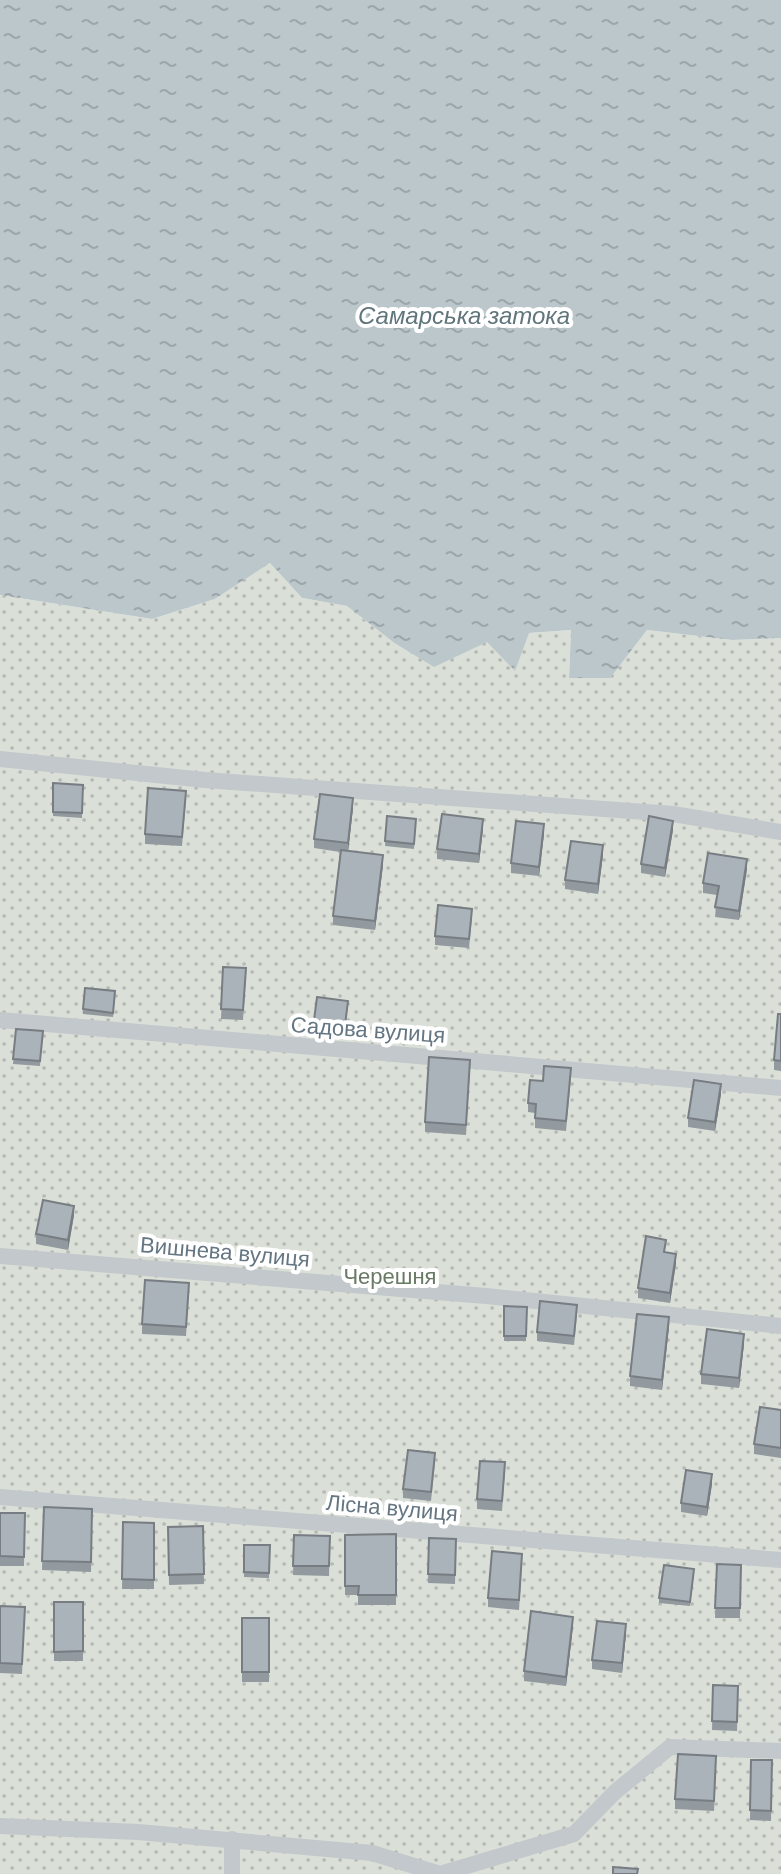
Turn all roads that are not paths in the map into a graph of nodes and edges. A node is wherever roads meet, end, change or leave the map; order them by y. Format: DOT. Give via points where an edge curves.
graph roads {
  1 [pos="0,759"];
  2 [pos="781,832"];
  3 [pos="0,1020"];
  4 [pos="781,1088"];
  5 [pos="0,1256"];
  6 [pos="781,1326"];
  7 [pos="0,1497"];
  8 [pos="781,1560"];
  9 [pos="781,1751"];
  10 [pos="0,1826"];
  11 [pos="232,1839"];
  12 [pos="232,1874"];
  13 [pos="440,1874"];
  1 -- 2 [label="lane" via="205,780 673,814"];
  3 -- 4 [label="lane, Садова вулиця"];
  5 -- 6 [label="lane, Вишнева вулиця"];
  7 -- 8 [label="lane, Лісна вулиця"];
  9 -- 13 [label="lane" via="670,1747 574,1834"];
  10 -- 11 [label="lane"];
  11 -- 12 [label="lane"];
  11 -- 13 [label="lane" via="372,1853"];
}
